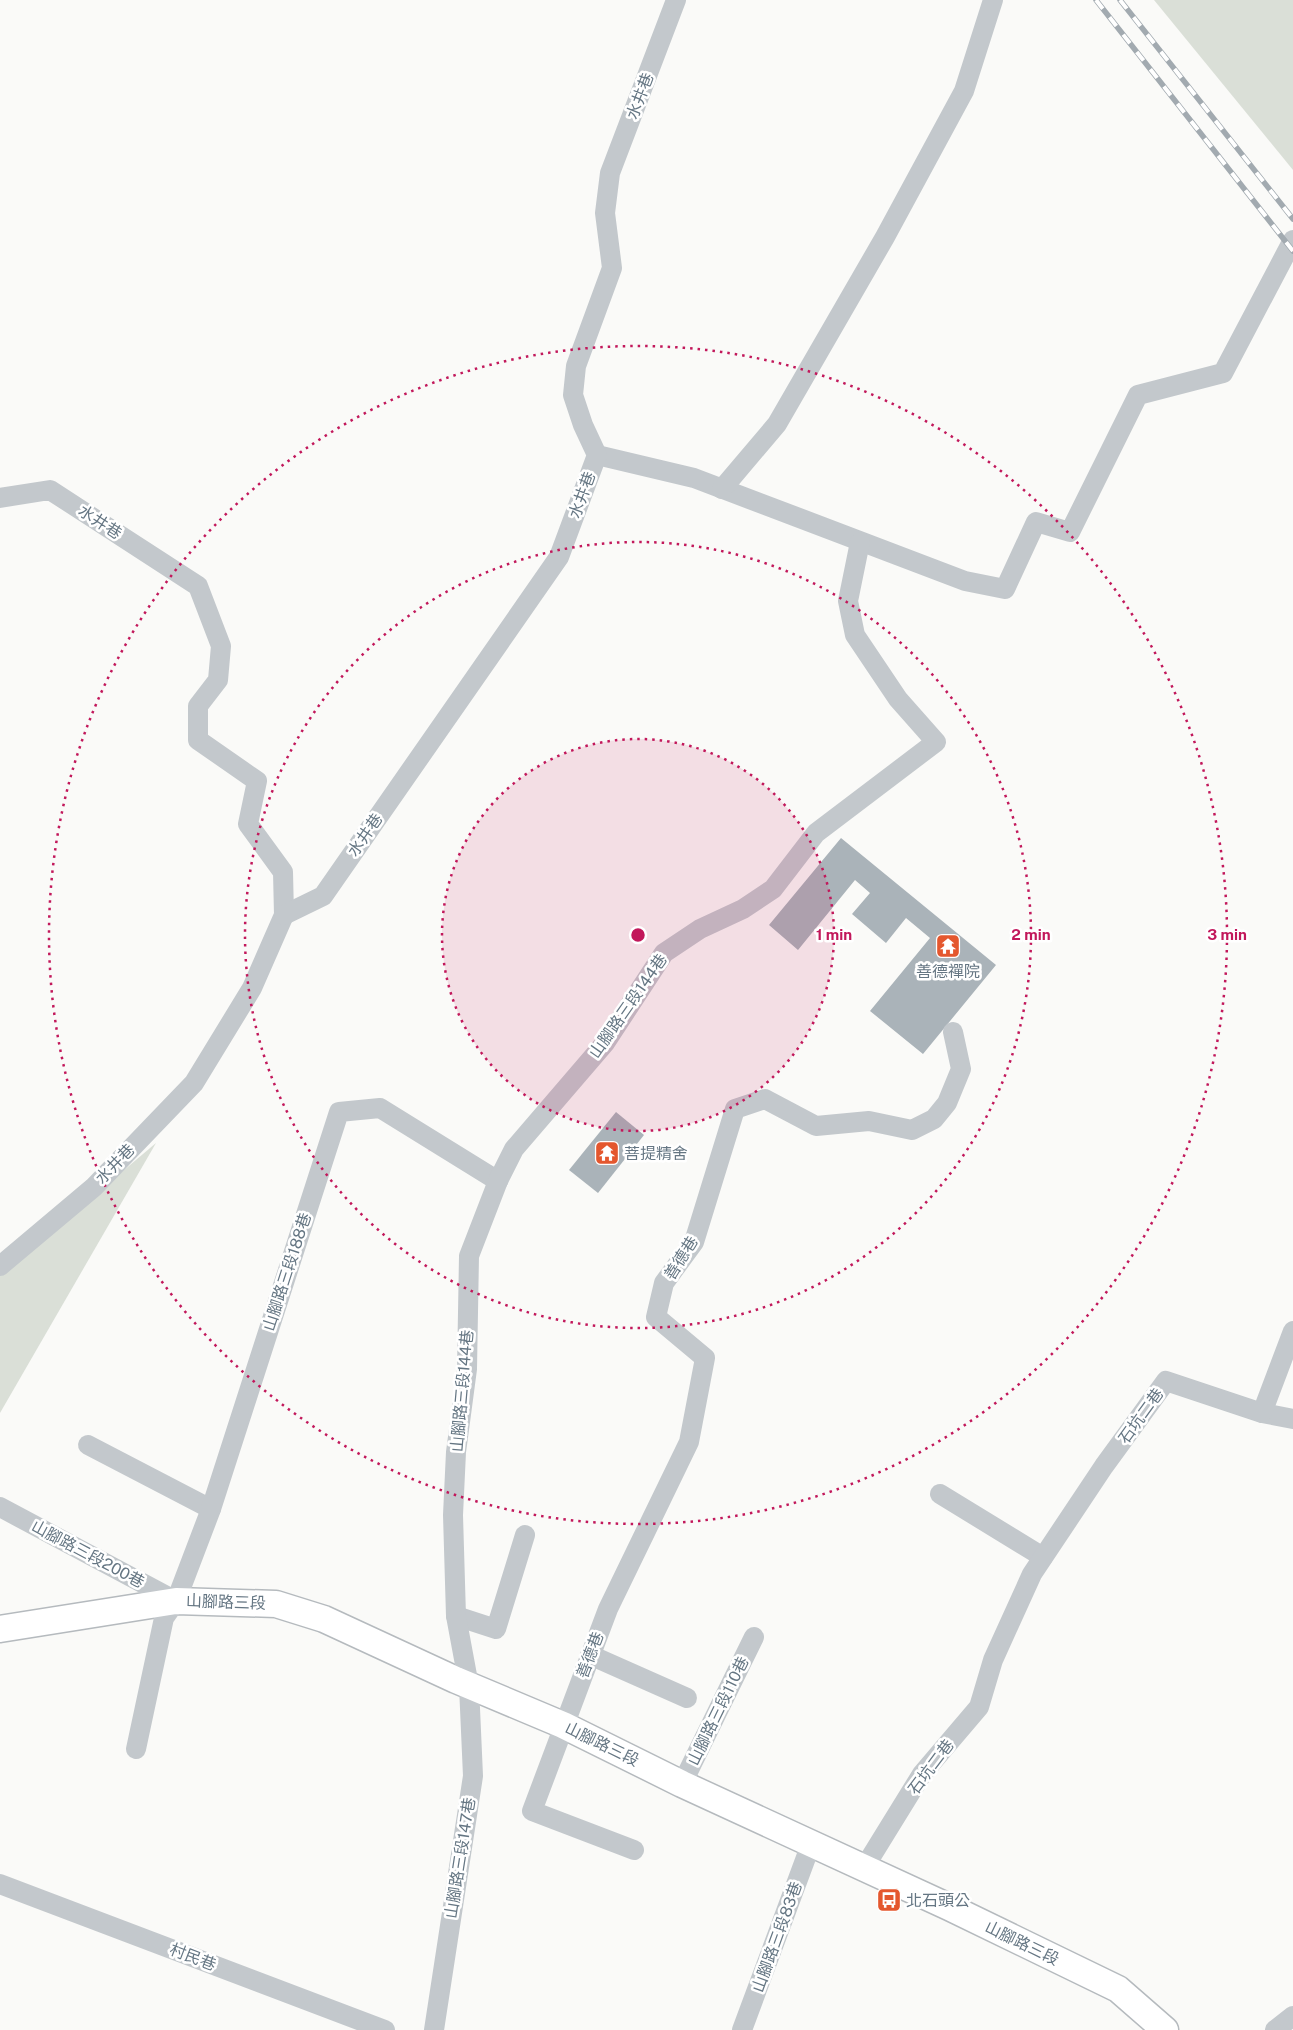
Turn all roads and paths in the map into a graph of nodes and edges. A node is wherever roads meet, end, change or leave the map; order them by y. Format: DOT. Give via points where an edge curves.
graph roads {
  1 [pos="676,0"];
  2 [pos="993,0"];
  3 [pos="1293,240"];
  4 [pos="597,455"];
  5 [pos="722,489"];
  6 [pos="0,498"];
  7 [pos="860,542"];
  8 [pos="284,916"];
  9 [pos="954,1032"];
  10 [pos="498,1181"];
  11 [pos="0,1266"];
  12 [pos="1293,1332"];
  13 [pos="1262,1413"];
  14 [pos="1293,1418"];
  15 [pos="88,1445"];
  16 [pos="940,1494"];
  17 [pos="0,1507"];
  18 [pos="211,1509"];
  19 [pos="525,1535"];
  20 [pos="1043,1557"];
  21 [pos="176,1601"];
  22 [pos="456,1616"];
  23 [pos="0,1629"];
  24 [pos="754,1637"];
  25 [pos="590,1655"];
  26 [pos="468,1686"];
  27 [pos="687,1698"];
  28 [pos="562,1725"];
  29 [pos="136,1749"];
  30 [pos="682,1784"];
  31 [pos="811,1844"];
  32 [pos="634,1850"];
  33 [pos="864,1868"];
  34 [pos="0,1884"];
  35 [pos="1293,2016"];
  36 [pos="385,2030"];
  37 [pos="434,2030"];
  38 [pos="742,2030"];
  39 [pos="1165,2030"];
  40 [pos="1275,2030"];
  1 -- 4 [label="street, 水井巷" via="610,173 605,213 612,268 576,366 573,394"];
  2 -- 5 [label="street" via="964,90 885,237 777,424"];
  3 -- 7 [label="street" via="1223,373 1138,395 1070,532 1036,522 1005,589 965,581"];
  4 -- 5 [label="street" via="694,478"];
  4 -- 8 [label="street, 水井巷" via="559,557 323,896"];
  5 -- 7 [label="street"];
  6 -- 8 [label="street, 水井巷" via="50,490 198,586 221,646 218,680 198,706 198,740 256,781 248,824 283,872"];
  7 -- 10 [label="street, 山腳路三段144巷" via="848,601 855,635 898,699 936,742 816,833 774,889 743,909 700,929 664,953 605,1043 514,1149"];
  8 -- 11 [label="street, 水井巷" via="252,988 194,1083 94,1187"];
  9 -- 25 [label="street, 善德巷" via="961,1069 947,1103 934,1119 912,1130 869,1121 816,1126 765,1099 735,1109 694,1242 664,1283 656,1317 705,1358 690,1442 623,1575"];
  10 -- 18 [label="street, 山腳路三段188巷" via="380,1108 339,1112"];
  10 -- 22 [label="street, 山腳路三段144巷" via="469,1256 467,1369 456,1452 453,1515"];
  12 -- 13 [label="street"];
  13 -- 14 [label="street"];
  13 -- 20 [label="street, 石坑二巷" via="1166,1381"];
  15 -- 18 [label="street"];
  16 -- 20 [label="street"];
  17 -- 21 [label="street, 山腳路三段200巷"];
  18 -- 21 [label="street, 山腳路三段188巷"];
  19 -- 22 [label="street" via="496,1629"];
  20 -- 33 [label="street, 石坑二巷" via="993,1660 979,1707 922,1774"];
  21 -- 23 [label="main road, 山腳路三段"];
  21 -- 26 [label="main road, 山腳路三段" via="276,1604 324,1619"];
  21 -- 29 [label="street, 山腳路三段188巷" via="164,1618"];
  22 -- 26 [label="street, 山腳路三段144巷"];
  24 -- 30 [label="street, 山腳路三段110巷"];
  25 -- 27 [label="street"];
  25 -- 28 [label="street, 善德巷"];
  26 -- 28 [label="main road, 山腳路三段"];
  26 -- 37 [label="street, 山腳路三段147巷" via="473,1776"];
  28 -- 30 [label="main road, 山腳路三段"];
  28 -- 32 [label="street, 善德巷" via="532,1811"];
  30 -- 31 [label="main road, 山腳路三段"];
  31 -- 33 [label="main road, 山腳路三段"];
  31 -- 38 [label="street, 山腳路三段83巷"];
  33 -- 39 [label="main road, 山腳路三段" via="1118,1989"];
  34 -- 36 [label="street, 村民巷"];
  35 -- 40 [label="street"];
}
